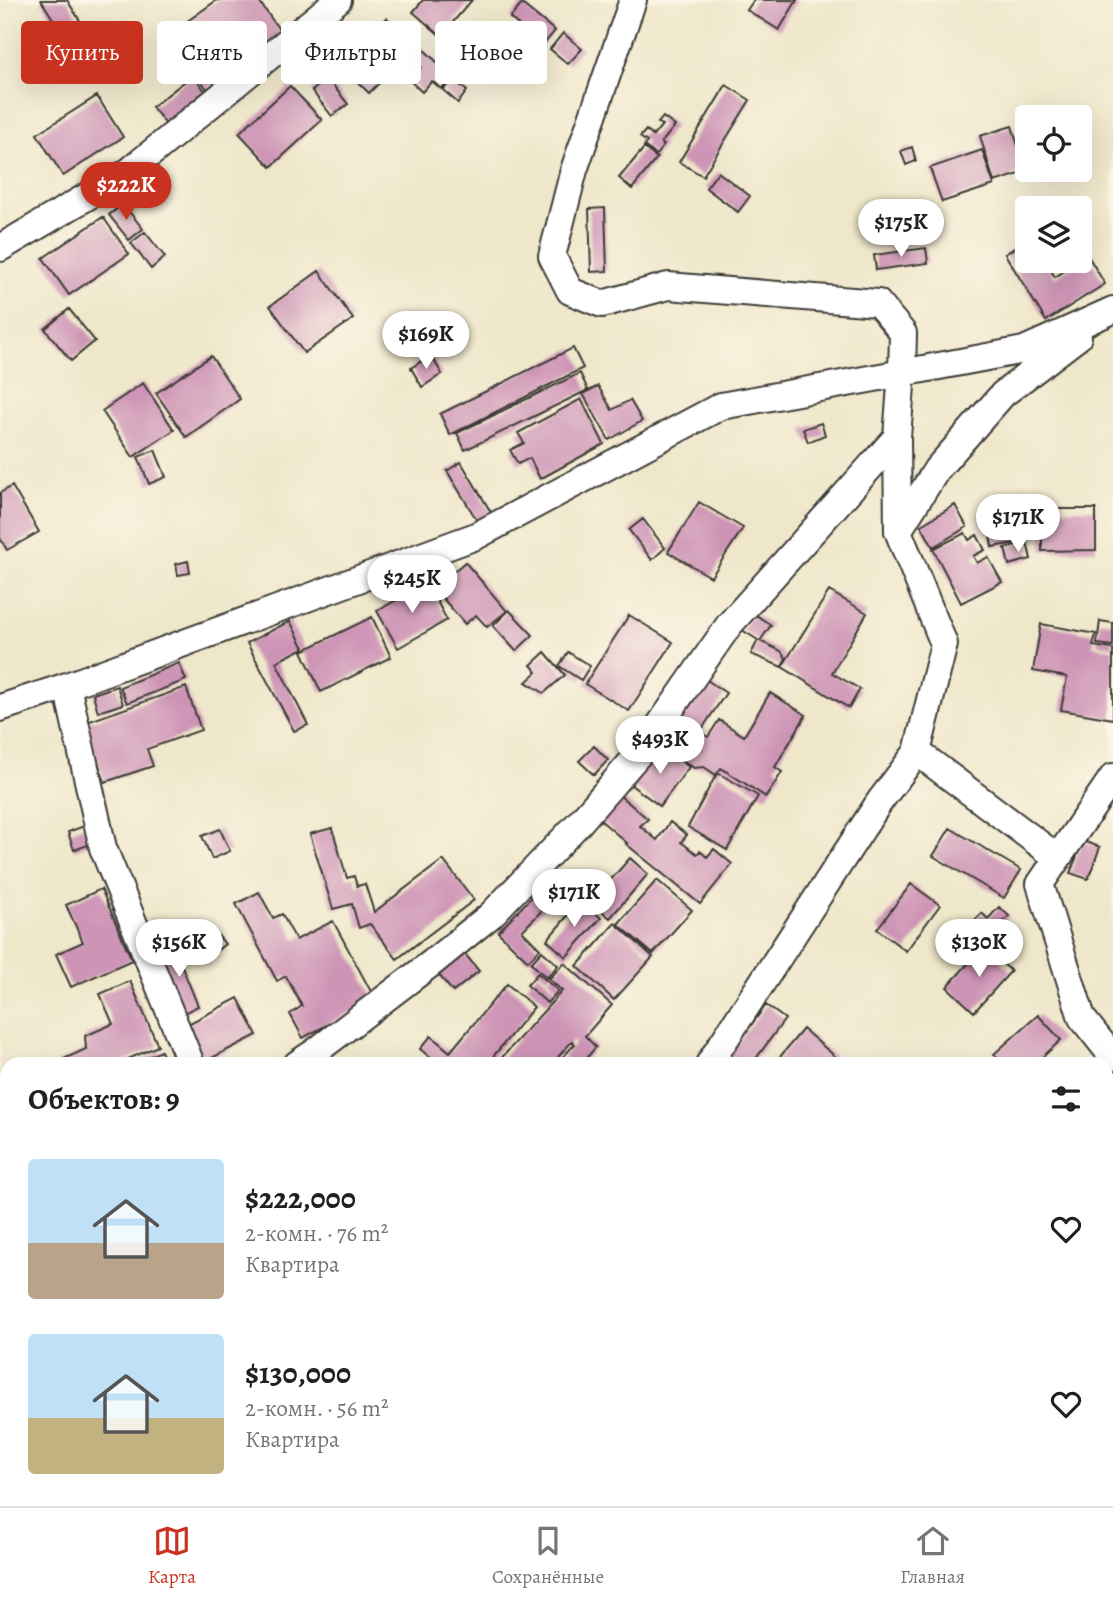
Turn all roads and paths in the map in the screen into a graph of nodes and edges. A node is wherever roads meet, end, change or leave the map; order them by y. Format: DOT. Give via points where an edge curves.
graph roads {
  1 [pos="338,0"];
  2 [pos="633,0"];
  3 [pos="0,248"];
  4 [pos="1113,310"];
  5 [pos="902,373"];
  6 [pos="897,437"];
  7 [pos="898,531"];
  8 [pos="67,686"];
  9 [pos="0,708"];
  10 [pos="917,752"];
  11 [pos="1113,777"];
  12 [pos="1058,858"];
  13 [pos="188,1057"];
  14 [pos="313,1057"];
  15 [pos="714,1057"];
  16 [pos="1113,1057"];
  1 -- 3 [label="street" via="127,173"];
  2 -- 5 [label="street" via="574,170 552,256 570,291 602,304 668,286 878,303 903,333"];
  4 -- 5 [label="street" via="1024,350"];
  4 -- 7 [label="street" via="1003,394 937,469"];
  5 -- 6 [label="street"];
  5 -- 8 [label="street" via="721,406 476,536"];
  6 -- 7 [label="street"];
  6 -- 14 [label="street" via="729,625 643,750 579,823 491,915"];
  7 -- 10 [label="street" via="944,644"];
  8 -- 9 [label="street"];
  8 -- 13 [label="street" via="103,848"];
  10 -- 12 [label="street"];
  10 -- 15 [label="street" via="880,801"];
  11 -- 12 [label="street"];
  12 -- 16 [label="street" via="1040,884 1082,1018"];
}
